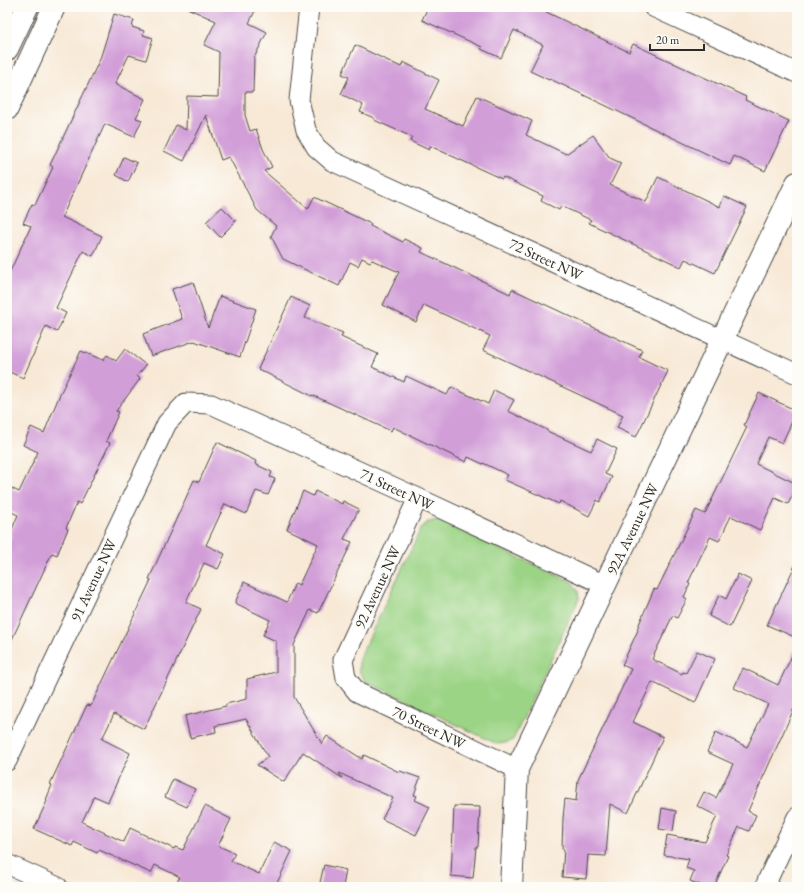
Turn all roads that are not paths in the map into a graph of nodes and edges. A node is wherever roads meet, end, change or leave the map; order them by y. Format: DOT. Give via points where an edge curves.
graph roads {
  1 [pos="26,7"];
  2 [pos="54,7"];
  3 [pos="308,7"];
  4 [pos="653,7"];
  5 [pos="7,48"];
  6 [pos="797,74"];
  7 [pos="7,109"];
  8 [pos="797,183"];
  9 [pos="722,340"];
  10 [pos="797,374"];
  11 [pos="186,403"];
  12 [pos="418,498"];
  13 [pos="605,585"];
  14 [pos="346,678"];
  15 [pos="7,761"];
  16 [pos="517,769"];
  17 [pos="797,817"];
  18 [pos="7,864"];
  19 [pos="58,887"];
  20 [pos="511,887"];
  21 [pos="766,887"];
  1 -- 5 [label="street"];
  2 -- 7 [label="street"];
  3 -- 9 [label="street, 72 Street NW" via="299,100 306,130 316,147 332,161"];
  4 -- 6 [label="street"];
  8 -- 9 [label="street, 92A Avenue NW"];
  9 -- 10 [label="street, 72 Street NW"];
  9 -- 13 [label="street, 92A Avenue NW"];
  11 -- 12 [label="street, 71 Street NW" via="211,404"];
  11 -- 15 [label="street, 91 Avenue NW" via="167,423"];
  12 -- 13 [label="street, 71 Street NW"];
  12 -- 14 [label="street, 92 Avenue NW" via="343,660"];
  13 -- 16 [label="street, 92A Avenue NW"];
  14 -- 16 [label="street, 70 Street NW" via="357,692"];
  16 -- 20 [label="street, 92A Avenue NW"];
  17 -- 21 [label="street"];
  18 -- 19 [label="street"];
}
